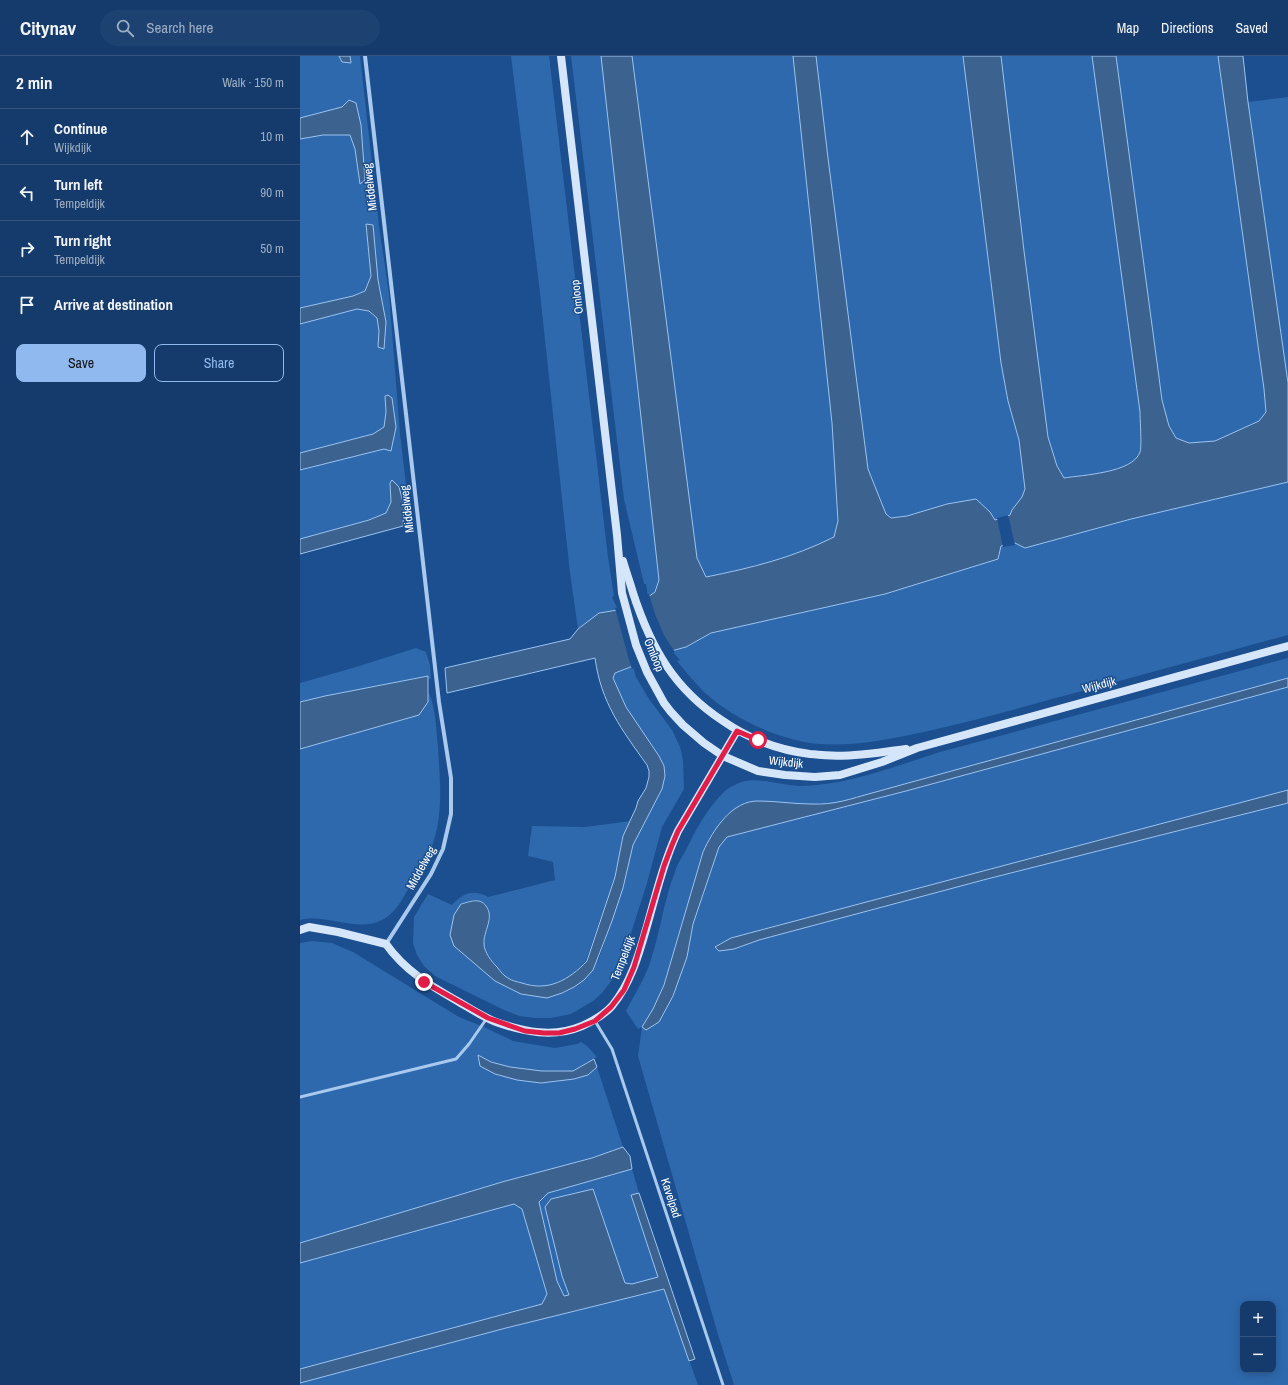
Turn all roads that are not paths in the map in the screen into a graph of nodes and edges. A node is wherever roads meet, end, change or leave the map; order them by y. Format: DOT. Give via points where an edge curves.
graph roads {
  1 [pos="365,56"];
  2 [pos="561,56"];
  3 [pos="617,535"];
  4 [pos="1288,646"];
  5 [pos="737,731"];
  6 [pos="917,748"];
  7 [pos="723,756"];
  8 [pos="300,930"];
  9 [pos="386,944"];
  10 [pos="488,1018"];
  11 [pos="595,1021"];
  12 [pos="300,1097"];
  13 [pos="723,1385"];
  1 -- 9 [label="street, Middelweg" via="439,702 451,778 451,814 443,849 431,874"];
  2 -- 3 [label="street, Omloop"];
  3 -- 5 [label="street, Omloop" via="626,571 648,635 667,667 696,701"];
  3 -- 7 [label="street, Omloop" via="622,593 646,672 664,703 683,725"];
  4 -- 6 [label="street, Wijkdijk"];
  5 -- 6 [label="street, Wijkdijk" via="787,750 811,754 854,756"];
  5 -- 7 [label="street, Tempeldijk"];
  6 -- 7 [label="street, Wijkdijk" via="840,775 815,777 785,776 758,771"];
  7 -- 11 [label="street, Tempeldijk" via="672,845 634,967 624,990 611,1007"];
  8 -- 9 [label="street" via="309,927"];
  9 -- 10 [label="street, Tempeldijk" via="395,957 424,982"];
  10 -- 11 [label="street, Tempeldijk" via="525,1031 544,1033 559,1033"];
  10 -- 12 [label="lane" via="456,1059"];
  11 -- 13 [label="lane, Kavelpad" via="612,1048"];
}
